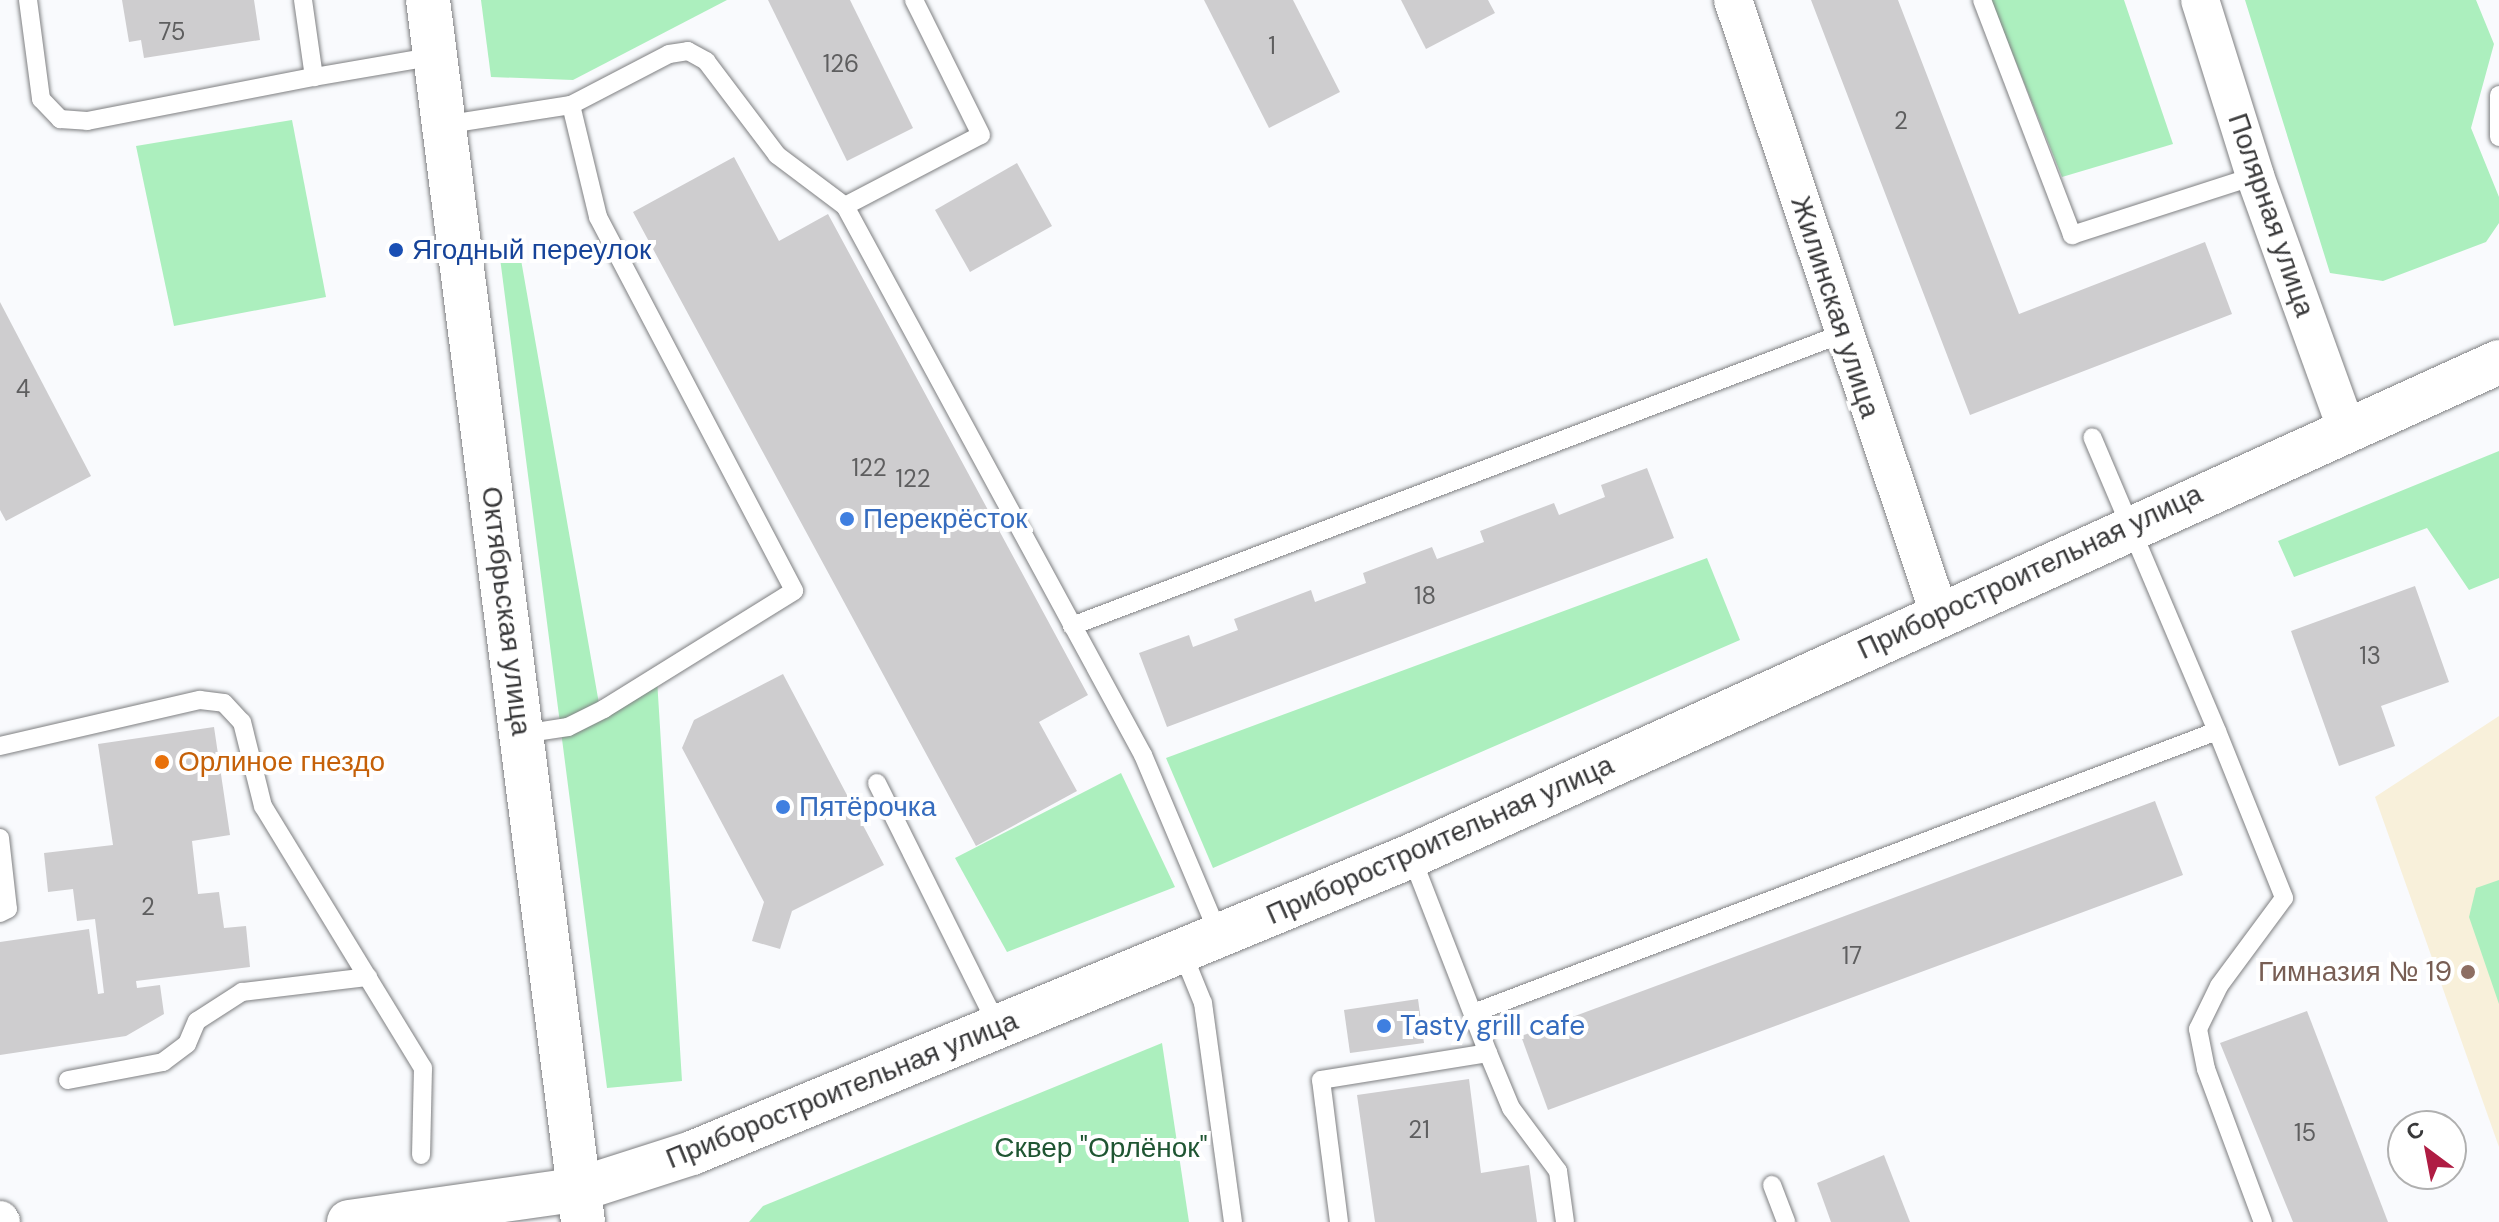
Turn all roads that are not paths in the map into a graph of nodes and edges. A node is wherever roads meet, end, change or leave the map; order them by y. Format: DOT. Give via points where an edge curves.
graph roads {
  1 [pos="28,0"];
  2 [pos="303,0"];
  3 [pos="428,0"];
  4 [pos="914,0"];
  5 [pos="1733,0"];
  6 [pos="1982,0"];
  7 [pos="2200,0"];
  8 [pos="435,56"];
  9 [pos="314,77"];
  10 [pos="2499,95"];
  11 [pos="571,105"];
  12 [pos="443,125"];
  13 [pos="2499,137"];
  14 [pos="2255,176"];
  15 [pos="845,206"];
  16 [pos="1844,333"];
  17 [pos="2499,362"];
  18 [pos="2346,428"];
  19 [pos="2092,437"];
  20 [pos="2133,525"];
  21 [pos="1939,613"];
  22 [pos="1072,626"];
  23 [pos="2217,731"];
  24 [pos="522,734"];
  25 [pos="0,746"];
  26 [pos="877,783"];
  27 [pos="0,838"];
  28 [pos="1411,856"];
  29 [pos="0,913"];
  30 [pos="1202,946"];
  31 [pos="368,977"];
  32 [pos="1476,1012"];
  33 [pos="998,1027"];
  34 [pos="1488,1053"];
  35 [pos="68,1080"];
  36 [pos="421,1155"];
  37 [pos="1772,1185"];
  38 [pos="581,1206"];
  39 [pos="349,1222"];
  40 [pos="1233,1222"];
  41 [pos="1339,1222"];
  42 [pos="1565,1222"];
  43 [pos="1786,1222"];
  44 [pos="2263,1222"];
  1 -- 9 [label="lane" via="41,99 60,119 87,121"];
  2 -- 9 [label="lane"];
  3 -- 8 [label="main road, Октябрьская улица"];
  4 -- 15 [label="lane" via="981,135"];
  5 -- 16 [label="street, Жилинская улица"];
  6 -- 14 [label="lane" via="2072,235"];
  7 -- 14 [label="street, Полярная улица"];
  8 -- 9 [label="lane"];
  8 -- 12 [label="main road, Октябрьская улица"];
  10 -- 13 [label="lane"];
  11 -- 12 [label="lane"];
  11 -- 15 [label="lane" via="669,54 688,51 706,61 777,155"];
  11 -- 24 [label="lane" via="598,217 794,591 604,709 568,727"];
  12 -- 24 [label="main road, Октябрьская улица"];
  14 -- 18 [label="street, Полярная улица"];
  15 -- 22 [label="lane"];
  16 -- 21 [label="street, Жилинская улица"];
  16 -- 22 [label="lane"];
  17 -- 18 [label="main road, Приборостроительная улица"];
  18 -- 20 [label="main road, Приборостроительная улица"];
  19 -- 20 [label="lane"];
  20 -- 21 [label="main road, Приборостроительная улица"];
  20 -- 23 [label="lane"];
  21 -- 28 [label="main road, Приборостроительная улица"];
  22 -- 30 [label="lane" via="1143,755"];
  23 -- 32 [label="lane"];
  23 -- 44 [label="lane" via="2284,898 2219,986 2198,1029 2206,1069"];
  24 -- 38 [label="main road, Октябрьская улица"];
  25 -- 31 [label="lane" via="200,700 224,703 242,722 263,806"];
  26 -- 33 [label="lane"];
  27 -- 29 [label="lane" via="8,909"];
  28 -- 30 [label="main road, Приборостроительная улица"];
  28 -- 32 [label="lane"];
  30 -- 33 [label="main road, Приборостроительная улица"];
  30 -- 40 [label="lane" via="1203,1003"];
  31 -- 35 [label="lane" via="242,992 197,1021 187,1044 163,1062"];
  31 -- 36 [label="lane" via="423,1068"];
  32 -- 34 [label="lane"];
  33 -- 38 [label="main road, Приборостроительная улица" via="692,1153"];
  34 -- 41 [label="lane" via="1321,1080"];
  34 -- 42 [label="lane" via="1511,1108 1558,1171"];
  37 -- 43 [label="lane"];
  38 -- 39 [label="main road, Приборостроительная улица"];
}
